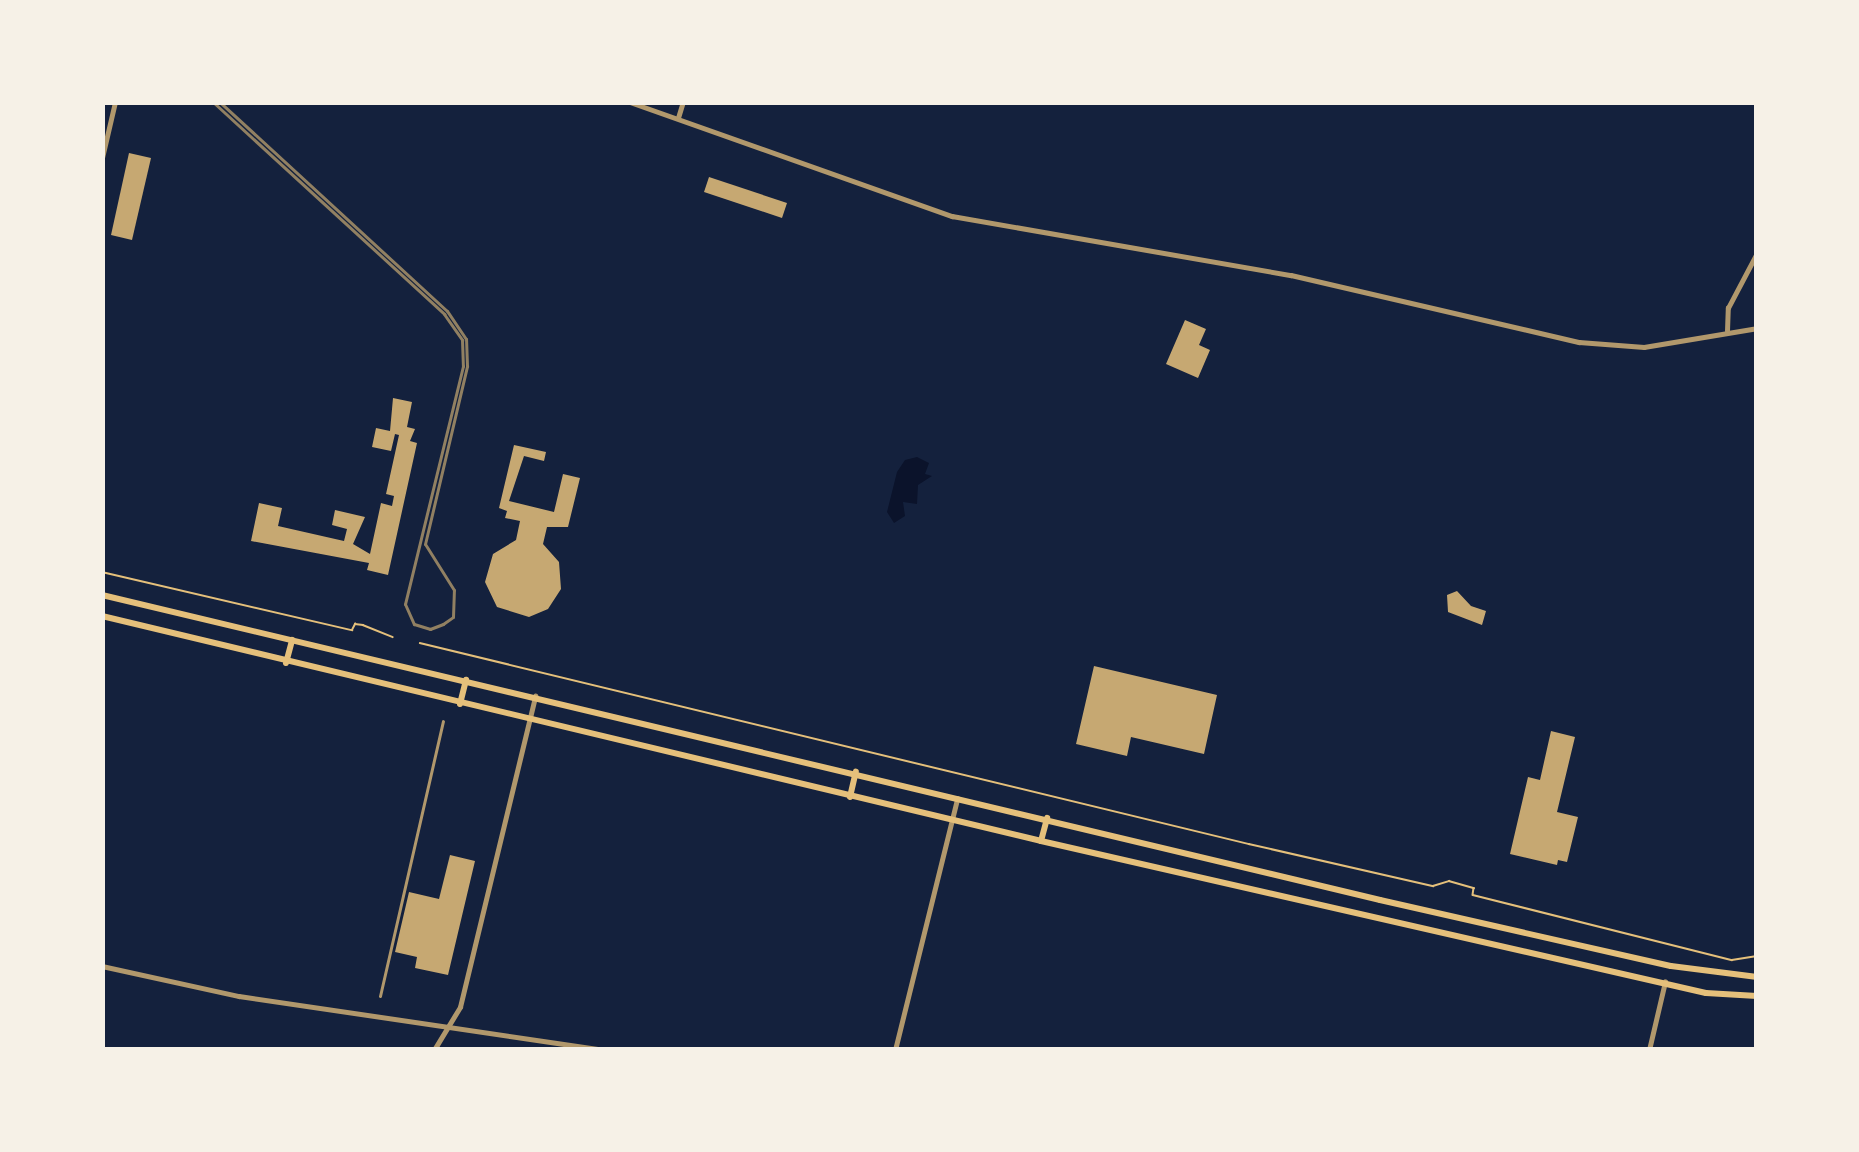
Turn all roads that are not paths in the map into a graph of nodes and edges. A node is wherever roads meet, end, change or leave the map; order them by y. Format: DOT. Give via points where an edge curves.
graph roads {
  1 [pos="115,102"];
  2 [pos="630,102"];
  3 [pos="683,102"];
  4 [pos="677,118"];
  5 [pos="102,158"];
  6 [pos="1757,253"];
  7 [pos="1757,328"];
  8 [pos="1727,332"];
  9 [pos="102,595"];
  10 [pos="102,616"];
  11 [pos="292,640"];
  12 [pos="286,663"];
  13 [pos="466,680"];
  14 [pos="535,696"];
  15 [pos="460,704"];
  16 [pos="443,721"];
  17 [pos="530,721"];
  18 [pos="856,772"];
  19 [pos="850,797"];
  20 [pos="958,797"];
  21 [pos="1046,818"];
  22 [pos="952,821"];
  23 [pos="1041,842"];
  24 [pos="102,966"];
  25 [pos="1757,977"];
  26 [pos="1665,982"];
  27 [pos="380,996"];
  28 [pos="1757,996"];
  29 [pos="446,1028"];
  30 [pos="434,1050"];
  31 [pos="604,1050"];
  32 [pos="896,1050"];
  33 [pos="1649,1050"];
  1 -- 5 [label="street"];
  2 -- 4 [label="street"];
  3 -- 4 [label="street"];
  4 -- 8 [label="street" via="952,216 1272,271 1579,342 1644,347"];
  6 -- 8 [label="street" via="1728,308"];
  7 -- 8 [label="street"];
  9 -- 11 [label="main road"];
  10 -- 12 [label="main road"];
  11 -- 12 [label="main road"];
  11 -- 13 [label="main road"];
  12 -- 15 [label="main road"];
  13 -- 14 [label="main road"];
  13 -- 15 [label="main road"];
  14 -- 17 [label="street"];
  14 -- 18 [label="main road"];
  15 -- 17 [label="main road"];
  16 -- 27 [label="street"];
  17 -- 19 [label="main road"];
  17 -- 29 [label="street" via="460,1007"];
  18 -- 19 [label="main road"];
  18 -- 20 [label="main road"];
  19 -- 22 [label="main road"];
  20 -- 21 [label="main road"];
  20 -- 22 [label="street"];
  21 -- 23 [label="main road"];
  21 -- 25 [label="main road" via="1671,966"];
  22 -- 23 [label="main road"];
  22 -- 32 [label="street"];
  23 -- 26 [label="main road"];
  24 -- 29 [label="street"];
  26 -- 28 [label="main road"];
  26 -- 33 [label="street"];
  29 -- 30 [label="street"];
  29 -- 31 [label="street"];
}
